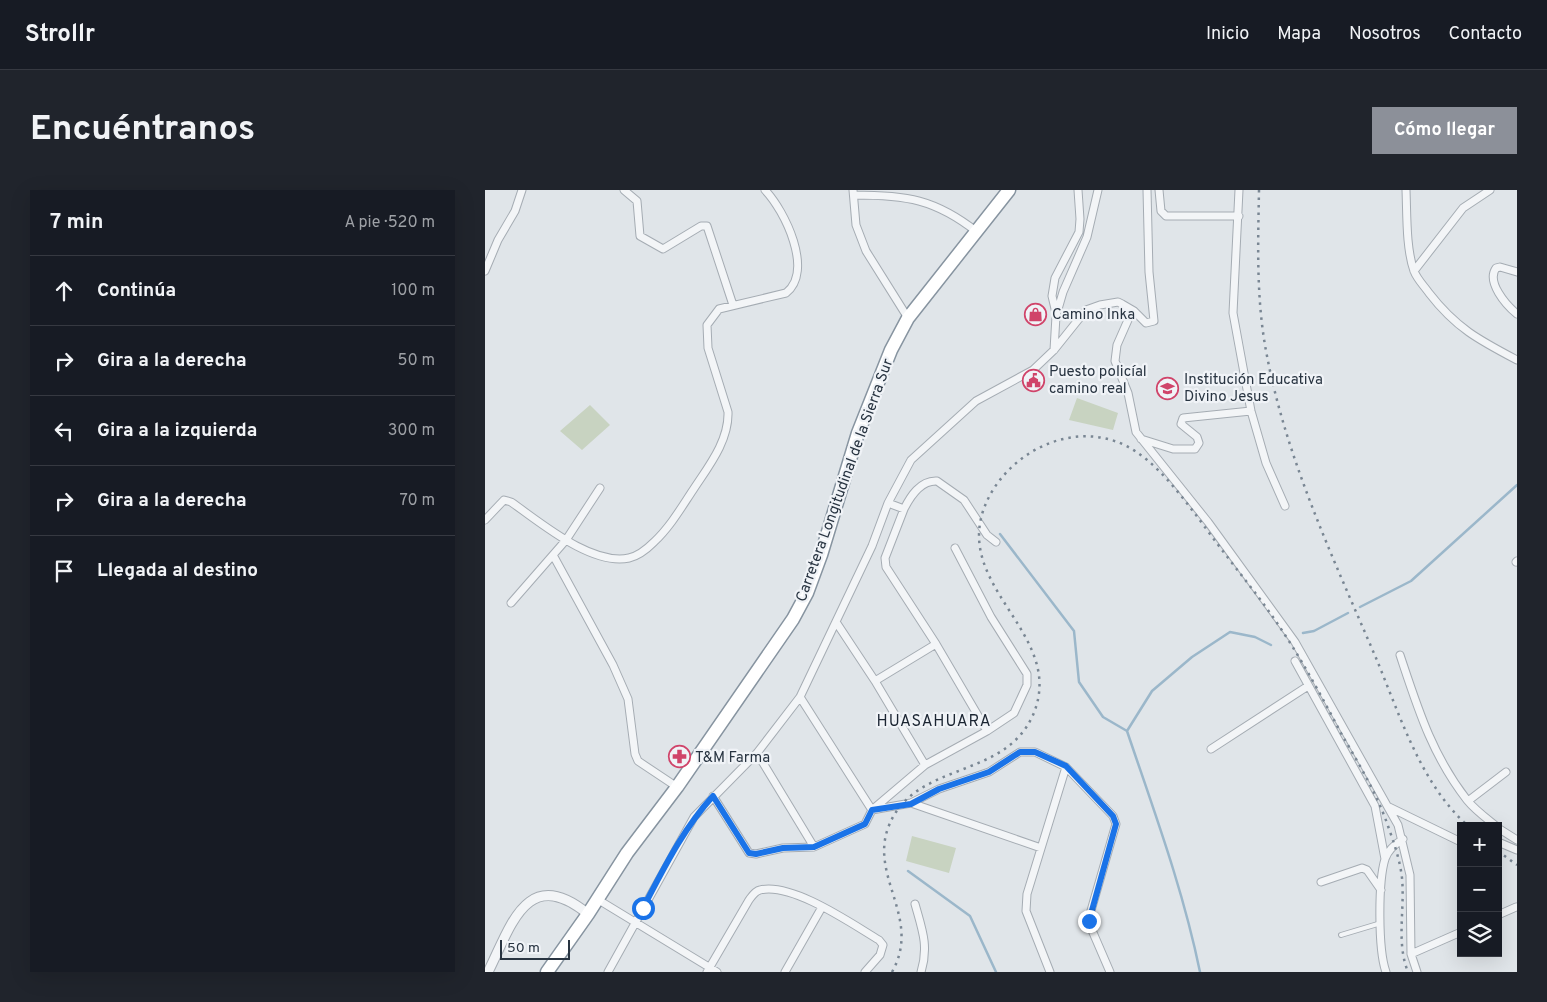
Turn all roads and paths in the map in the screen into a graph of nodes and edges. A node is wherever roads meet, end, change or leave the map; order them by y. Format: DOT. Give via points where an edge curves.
graph roads {
  1 [pos="522,190"];
  2 [pos="624,190"];
  3 [pos="765,190"];
  4 [pos="1009,190"];
  5 [pos="1078,190"];
  6 [pos="1098,190"];
  7 [pos="1147,190"];
  8 [pos="1159,190"];
  9 [pos="1239,190"];
  10 [pos="1406,190"];
  11 [pos="1490,190"];
  12 [pos="853,192"];
  13 [pos="1239,216"];
  14 [pos="977,232"];
  15 [pos="485,271"];
  16 [pos="1414,271"];
  17 [pos="1517,272"];
  18 [pos="1122,304"];
  19 [pos="733,305"];
  20 [pos="1517,314"];
  21 [pos="1056,316"];
  22 [pos="908,318"];
  23 [pos="1054,350"];
  24 [pos="1517,360"];
  25 [pos="1251,411"];
  26 [pos="1141,439"];
  27 [pos="600,488"];
  28 [pos="888,503"];
  29 [pos="1285,506"];
  30 [pos="904,510"];
  31 [pos="485,520"];
  32 [pos="566,540"];
  33 [pos="996,542"];
  34 [pos="955,548"];
  35 [pos="553,555"];
  36 [pos="511,603"];
  37 [pos="837,622"];
  38 [pos="936,644"];
  39 [pos="1400,655"];
  40 [pos="1295,661"];
  41 [pos="1312,670"];
  42 [pos="875,681"];
  43 [pos="1307,683"];
  44 [pos="800,697"];
  45 [pos="987,731"];
  46 [pos="1211,749"];
  47 [pos="757,753"];
  48 [pos="925,765"];
  49 [pos="1066,766"];
  50 [pos="1506,772"];
  51 [pos="677,788"];
  52 [pos="713,796"];
  53 [pos="1468,801"];
  54 [pos="911,804"];
  55 [pos="1389,807"];
  56 [pos="872,810"];
  57 [pos="1491,822"];
  58 [pos="1502,830"];
  59 [pos="1403,839"];
  60 [pos="1457,840"];
  61 [pos="1517,840"];
  62 [pos="1502,844"];
  63 [pos="814,847"];
  64 [pos="1041,848"];
  65 [pos="1517,850"];
  66 [pos="1385,859"];
  67 [pos="1321,882"];
  68 [pos="1381,890"];
  69 [pos="597,899"];
  70 [pos="915,904"];
  71 [pos="822,907"];
  72 [pos="1516,907"];
  73 [pos="1502,913"];
  74 [pos="588,914"];
  75 [pos="635,922"];
  76 [pos="1381,923"];
  77 [pos="1457,934"];
  78 [pos="1341,935"];
  79 [pos="1411,954"];
  80 [pos="708,970"];
  81 [pos="487,972"];
  82 [pos="547,972"];
  83 [pos="608,972"];
  84 [pos="717,972"];
  85 [pos="785,972"];
  86 [pos="865,972"];
  87 [pos="921,972"];
  88 [pos="1050,972"];
  89 [pos="1110,972"];
  90 [pos="1386,972"];
  91 [pos="1417,972"];
  1 -- 15 [label="street" via="515,212"];
  2 -- 19 [label="street" via="637,201 640,236 663,249 701,226 707,226"];
  3 -- 19 [label="street" via="781,212 795,246 797,277 786,293"];
  4 -- 14 [label="highway, Carretera Longitudinal de la Sierra Sur"];
  5 -- 21 [label="street" via="1079,232 1055,278"];
  6 -- 21 [label="street" via="1087,237"];
  7 -- 18 [label="street" via="1154,321 1146,323"];
  8 -- 13 [label="street" via="1161,211 1167,216"];
  9 -- 13 [label="street"];
  10 -- 16 [label="street"];
  11 -- 16 [label="street" via="1463,208"];
  12 -- 14 [label="street" via="918,199 952,214"];
  12 -- 22 [label="street" via="856,225 866,252"];
  13 -- 25 [label="street" via="1233,313"];
  14 -- 22 [label="highway, Carretera Longitudinal de la Sierra Sur"];
  16 -- 24 [label="street" via="1435,301 1467,333"];
  17 -- 20 [label="street" via="1500,266 1493,276 1495,285"];
  18 -- 23 [label="street" via="1100,305 1087,310"];
  18 -- 26 [label="street" via="1128,320 1117,345 1115,361"];
  19 -- 32 [label="street" via="717,311 707,325 708,348 728,412 724,436 709,466 664,532 647,548 629,558 603,556"];
  21 -- 23 [label="street"];
  22 -- 51 [label="highway, Carretera Longitudinal de la Sierra Sur" via="877,380 807,593 772,651"];
  23 -- 28 [label="street" via="1033,370 976,401 911,460"];
  25 -- 26 [label="street" via="1183,418 1181,424 1195,435 1199,443 1195,449 1173,449"];
  25 -- 29 [label="street" via="1266,463"];
  26 -- 41 [label="street" via="1208,522 1273,610"];
  27 -- 32 [label="street"];
  28 -- 30 [label="street"];
  28 -- 37 [label="street"];
  30 -- 33 [label="street" via="913,494 924,484 937,481 964,500 987,535"];
  30 -- 38 [label="street" via="884,563"];
  31 -- 32 [label="street" via="504,500"];
  32 -- 35 [label="street"];
  34 -- 45 [label="street" via="991,617 1027,674 1027,685 1014,713"];
  35 -- 36 [label="street"];
  35 -- 51 [label="street" via="628,699 637,761"];
  37 -- 42 [label="street"];
  37 -- 44 [label="street"];
  38 -- 42 [label="street"];
  38 -- 45 [label="street"];
  39 -- 53 [label="street" via="1424,730"];
  40 -- 43 [label="street"];
  41 -- 43 [label="street"];
  41 -- 55 [label="street"];
  42 -- 48 [label="street"];
  43 -- 46 [label="street"];
  43 -- 66 [label="street" via="1375,806"];
  44 -- 47 [label="street"];
  44 -- 56 [label="street"];
  45 -- 48 [label="street"];
  47 -- 52 [label="street"];
  47 -- 63 [label="street"];
  48 -- 56 [label="street"];
  49 -- 54 [label="street" via="1035,752 1020,752 989,772 939,789"];
  49 -- 64 [label="street"];
  49 -- 89 [label="street" via="1113,816 1116,824 1089,921"];
  50 -- 53 [label="street"];
  51 -- 69 [label="highway, Carretera Longitudinal de la Sierra Sur" via="627,852"];
  52 -- 63 [label="street" via="749,853"];
  52 -- 75 [label="street" via="682,835"];
  53 -- 57 [label="street"];
  54 -- 56 [label="street"];
  54 -- 64 [label="street"];
  55 -- 59 [label="street"];
  55 -- 60 [label="street"];
  56 -- 63 [label="street" via="865,824"];
  58 -- 61 [label="street"];
  59 -- 66 [label="street" via="1391,848"];
  59 -- 79 [label="street" via="1410,875"];
  62 -- 65 [label="street"];
  64 -- 88 [label="street" via="1027,894 1026,911"];
  66 -- 68 [label="street"];
  67 -- 68 [label="street" via="1362,868"];
  68 -- 76 [label="street"];
  69 -- 74 [label="highway, Carretera Longitudinal de la Sierra Sur"];
  69 -- 75 [label="street"];
  70 -- 87 [label="street" via="927,955"];
  71 -- 80 [label="street" via="783,891 755,892"];
  71 -- 85 [label="street"];
  71 -- 86 [label="street" via="882,942 880,955"];
  72 -- 73 [label="street"];
  74 -- 81 [label="street" via="574,902 553,896 526,903 517,913"];
  74 -- 82 [label="highway, Carretera Longitudinal de la Sierra Sur"];
  75 -- 80 [label="street"];
  75 -- 83 [label="street"];
  76 -- 78 [label="lane"];
  76 -- 90 [label="street"];
  77 -- 79 [label="street"];
  79 -- 91 [label="street"];
  80 -- 84 [label="street"];
}
